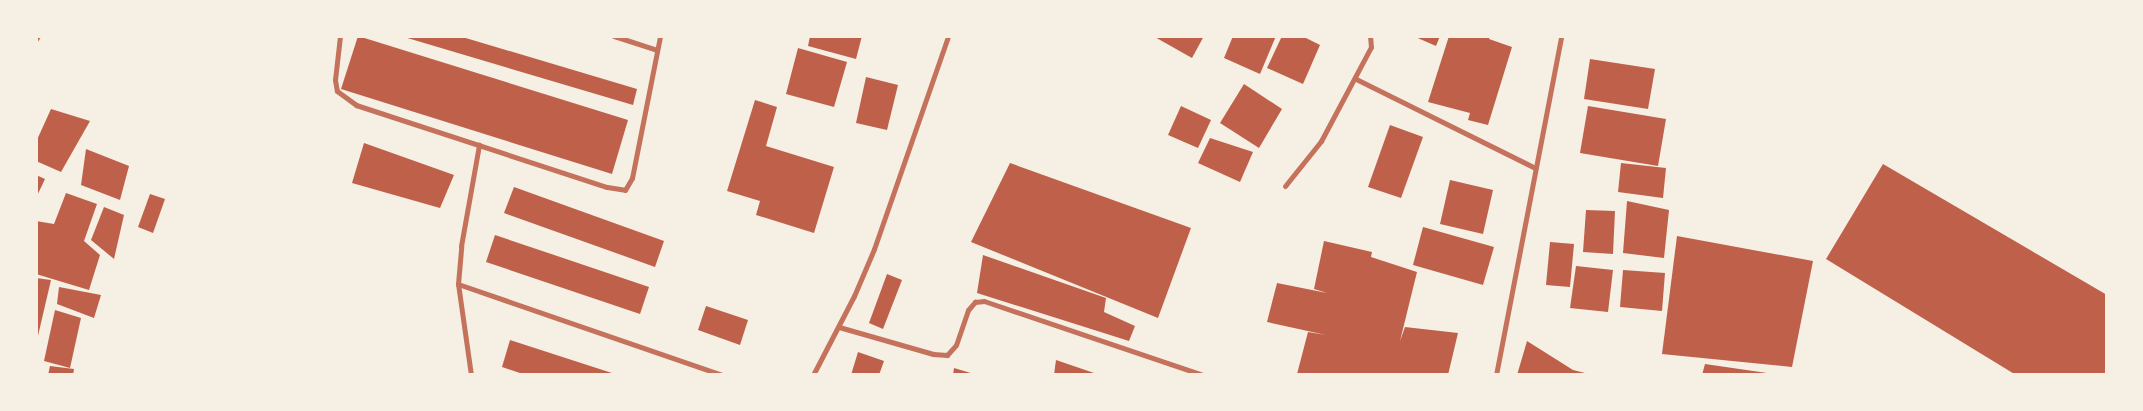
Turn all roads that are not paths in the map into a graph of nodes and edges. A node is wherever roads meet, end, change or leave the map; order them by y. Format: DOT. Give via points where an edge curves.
graph roads {
  1 [pos="340,36"];
  2 [pos="614,36"];
  3 [pos="660,36"];
  4 [pos="948,36"];
  5 [pos="1370,36"];
  6 [pos="1561,36"];
  7 [pos="657,50"];
  8 [pos="1356,79"];
  9 [pos="478,145"];
  10 [pos="1535,168"];
  11 [pos="1285,186"];
  12 [pos="458,284"];
  13 [pos="839,327"];
  14 [pos="471,375"];
  15 [pos="722,375"];
  16 [pos="812,375"];
  17 [pos="1202,375"];
  18 [pos="1496,375"];
  1 -- 9 [label="street" via="335,80 337,91 356,105"];
  2 -- 7 [label="street"];
  3 -- 7 [label="street"];
  4 -- 13 [label="street" via="874,249"];
  5 -- 8 [label="street" via="1371,47"];
  6 -- 10 [label="street"];
  7 -- 9 [label="street" via="632,178 625,190"];
  8 -- 10 [label="street"];
  8 -- 11 [label="street" via="1321,141"];
  9 -- 12 [label="street"];
  10 -- 18 [label="street"];
  12 -- 14 [label="street"];
  12 -- 15 [label="street"];
  13 -- 16 [label="street"];
  13 -- 17 [label="street" via="947,356 956,345 968,310 975,302 984,301"];
}
